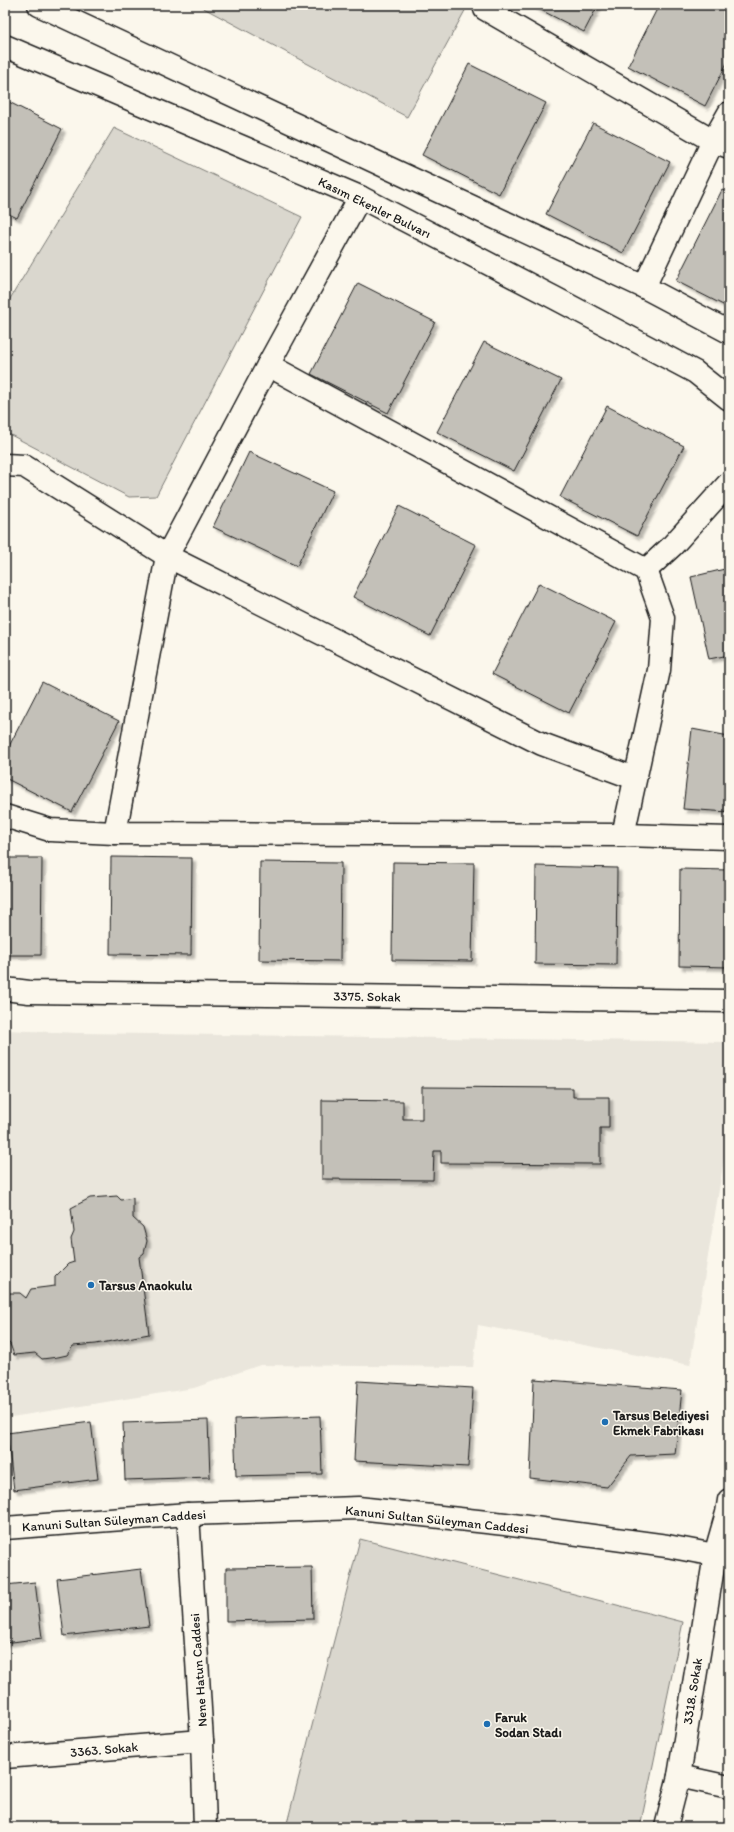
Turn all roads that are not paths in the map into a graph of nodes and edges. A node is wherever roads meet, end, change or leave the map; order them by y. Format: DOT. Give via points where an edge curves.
graph roads {
  1 [pos="39,5"];
  2 [pos="485,10"];
  3 [pos="5,46"];
  4 [pos="729,113"];
  5 [pos="721,144"];
  6 [pos="360,197"];
  7 [pos="644,287"];
  8 [pos="729,332"];
  9 [pos="268,365"];
  10 [pos="729,399"];
  11 [pos="5,466"];
  12 [pos="729,483"];
  13 [pos="167,556"];
  14 [pos="646,570"];
  15 [pos="634,778"];
  16 [pos="5,816"];
  17 [pos="115,833"];
  18 [pos="623,835"];
  19 [pos="729,838"];
  20 [pos="5,989"];
  21 [pos="729,1002"];
  22 [pos="729,1500"];
  23 [pos="188,1514"];
  24 [pos="5,1528"];
  25 [pos="722,1557"];
  26 [pos="202,1741"];
  27 [pos="5,1757"];
  28 [pos="678,1776"];
  29 [pos="729,1787"];
  30 [pos="205,1827"];
  31 [pos="666,1827"];
  1 -- 7 [label="street"];
  2 -- 5 [label="street"];
  3 -- 6 [label="street, Kasım Ekenler Bulvarı"];
  4 -- 5 [label="street"];
  5 -- 7 [label="street"];
  6 -- 9 [label="street"];
  6 -- 10 [label="street, Kasım Ekenler Bulvarı" via="688,369"];
  7 -- 8 [label="street"];
  9 -- 13 [label="street"];
  9 -- 14 [label="street"];
  11 -- 13 [label="street" via="24,466"];
  12 -- 14 [label="street" via="672,546"];
  13 -- 15 [label="street" via="542,744"];
  13 -- 17 [label="street"];
  14 -- 15 [label="street" via="663,618 659,670"];
  15 -- 18 [label="street"];
  16 -- 17 [label="street" via="50,830"];
  17 -- 18 [label="street"];
  18 -- 19 [label="street"];
  20 -- 21 [label="street, 3375. Sokak" via="29,992"];
  22 -- 25 [label="street"];
  23 -- 24 [label="street, Kanuni Sultan Süleyman Caddesi"];
  23 -- 25 [label="street, Kanuni Sultan Süleyman Caddesi" via="358,1508 505,1524 667,1546"];
  23 -- 26 [label="street, Nene Hatun Caddesi"];
  25 -- 28 [label="street, 3318. Sokak"];
  26 -- 27 [label="street, 3363. Sokak"];
  26 -- 30 [label="street, Nene Hatun Caddesi"];
  28 -- 29 [label="street"];
  28 -- 31 [label="street, 3318. Sokak"];
}
